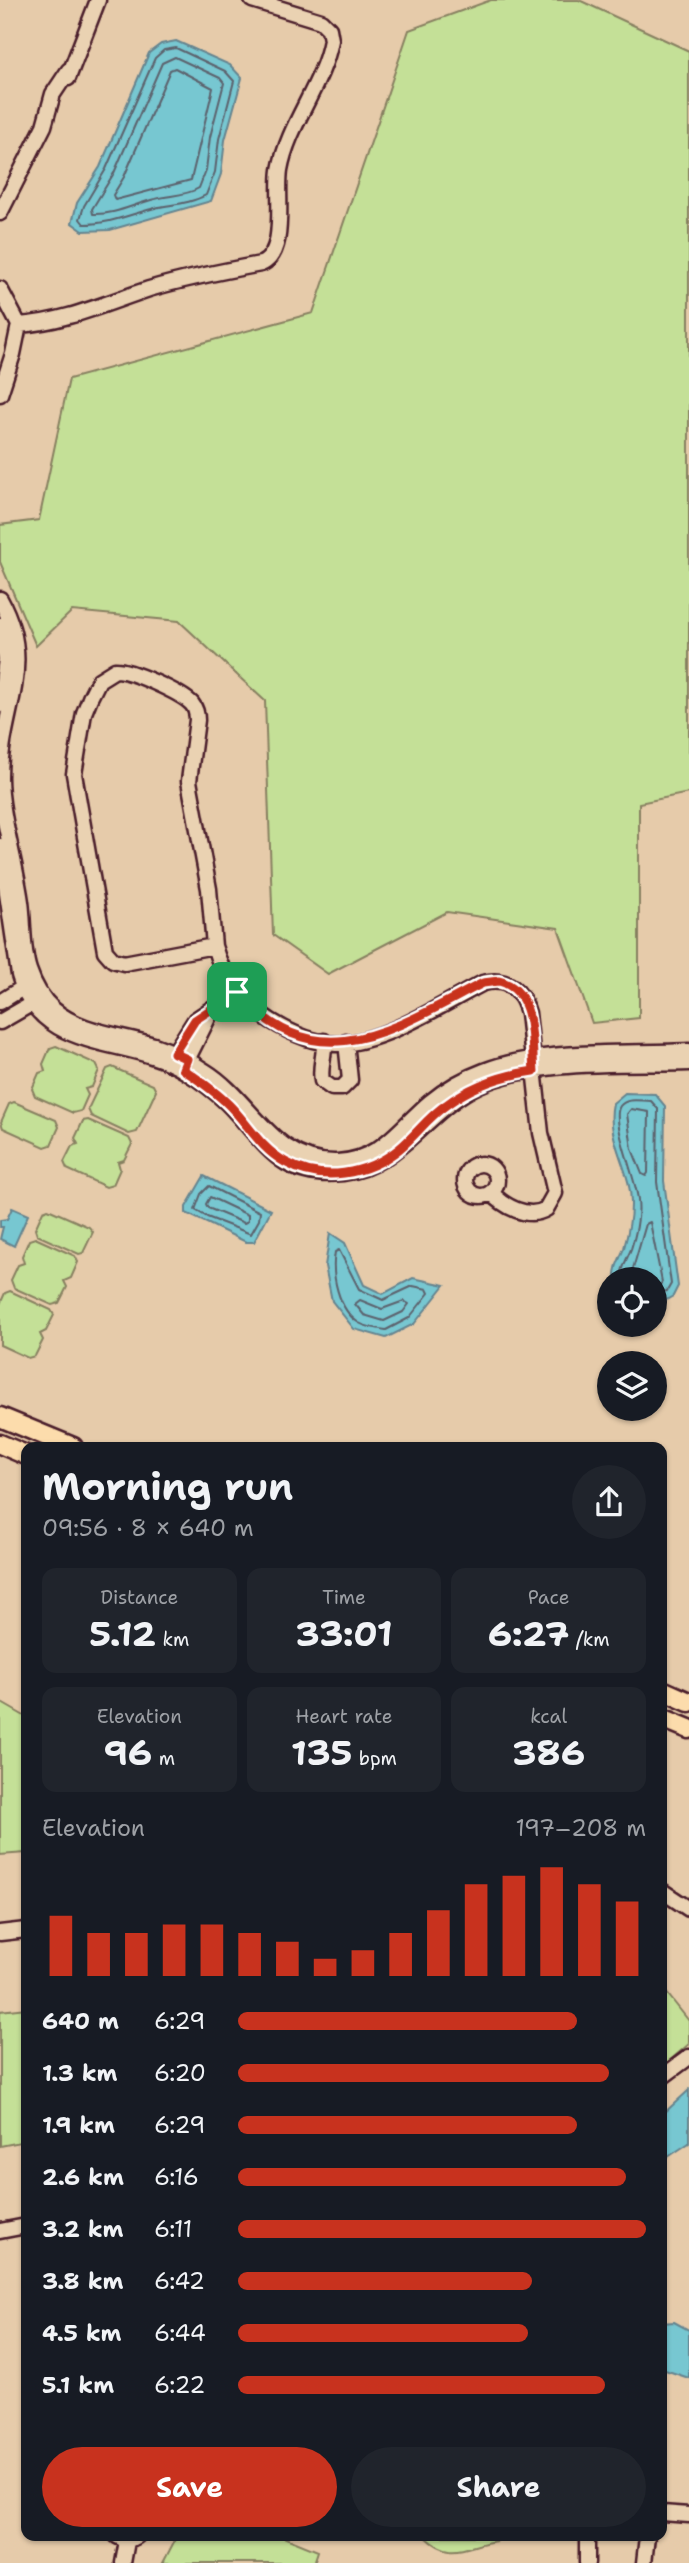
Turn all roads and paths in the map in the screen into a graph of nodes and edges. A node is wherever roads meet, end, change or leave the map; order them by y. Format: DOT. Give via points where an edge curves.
graph roads {
  1 [pos="98,0"];
  2 [pos="252,0"];
  3 [pos="0,213"];
  4 [pos="0,289"];
  5 [pos="19,325"];
  6 [pos="0,394"];
  7 [pos="0,599"];
  8 [pos="0,625"];
  9 [pos="0,705"];
  10 [pos="5,849"];
  11 [pos="214,946"];
  12 [pos="28,984"];
  13 [pos="237,992"];
  14 [pos="37,1000"];
  15 [pos="0,1002"];
  16 [pos="0,1022"];
  17 [pos="324,1041"];
  18 [pos="346,1042"];
  19 [pos="689,1051"];
  20 [pos="178,1061"];
  21 [pos="689,1063"];
  22 [pos="534,1065"];
  23 [pos="491,1192"];
  24 [pos="0,1419"];
  25 [pos="61,1442"];
  26 [pos="0,1444"];
  27 [pos="21,1453"];
  28 [pos="667,1692"];
  29 [pos="689,1702"];
  30 [pos="667,1720"];
  31 [pos="689,1729"];
  32 [pos="667,1894"];
  33 [pos="689,1909"];
  34 [pos="21,1931"];
  35 [pos="0,1933"];
  36 [pos="689,2057"];
  37 [pos="667,2073"];
  38 [pos="21,2227"];
  39 [pos="0,2231"];
  40 [pos="667,2513"];
  41 [pos="689,2515"];
  42 [pos="126,2541"];
  43 [pos="587,2541"];
  44 [pos="646,2541"];
  45 [pos="123,2563"];
  46 [pos="587,2563"];
  47 [pos="644,2563"];
  1 -- 3 [label="street" via="56,111"];
  2 -- 5 [label="street" via="316,18 329,29 331,40 281,166 278,244 271,258 153,288 60,320"];
  4 -- 5 [label="street"];
  5 -- 6 [label="street"];
  7 -- 10 [label="street" via="18,651 0,779"];
  8 -- 9 [label="street" via="6,659"];
  10 -- 12 [label="street"];
  11 -- 11 [label="street" via="209,889 189,781 196,711 186,700 130,672 111,671 99,680 84,713 74,775 105,951 124,963"];
  11 -- 13 [label="street"];
  12 -- 14 [label="street"];
  12 -- 15 [label="street"];
  13 -- 17 [label="street" via="275,1024"];
  13 -- 20 [label="street" via="195,1020"];
  14 -- 16 [label="street"];
  14 -- 20 [label="street" via="81,1027 132,1038"];
  17 -- 18 [label="street"];
  17 -- 18 [label="street" via="320,1070 322,1081 332,1088 342,1088 350,1080"];
  18 -- 22 [label="street" via="377,1036 483,983 499,981 516,988 526,1002"];
  19 -- 22 [label="street"];
  20 -- 22 [label="street" via="217,1078 281,1146 322,1162 366,1157 382,1148 430,1102 482,1071 505,1064"];
  21 -- 22 [label="street"];
  22 -- 23 [label="street" via="553,1200 546,1209 530,1214 503,1203"];
  24 -- 25 [label="main road"];
  26 -- 27 [label="main road"];
  28 -- 29 [label="main road"];
  30 -- 31 [label="main road"];
  32 -- 33 [label="street"];
  34 -- 35 [label="street"];
  36 -- 37 [label="street"];
  38 -- 39 [label="street"];
  40 -- 41 [label="street"];
  42 -- 45 [label="street"];
  43 -- 46 [label="street"];
  44 -- 47 [label="street"];
}
